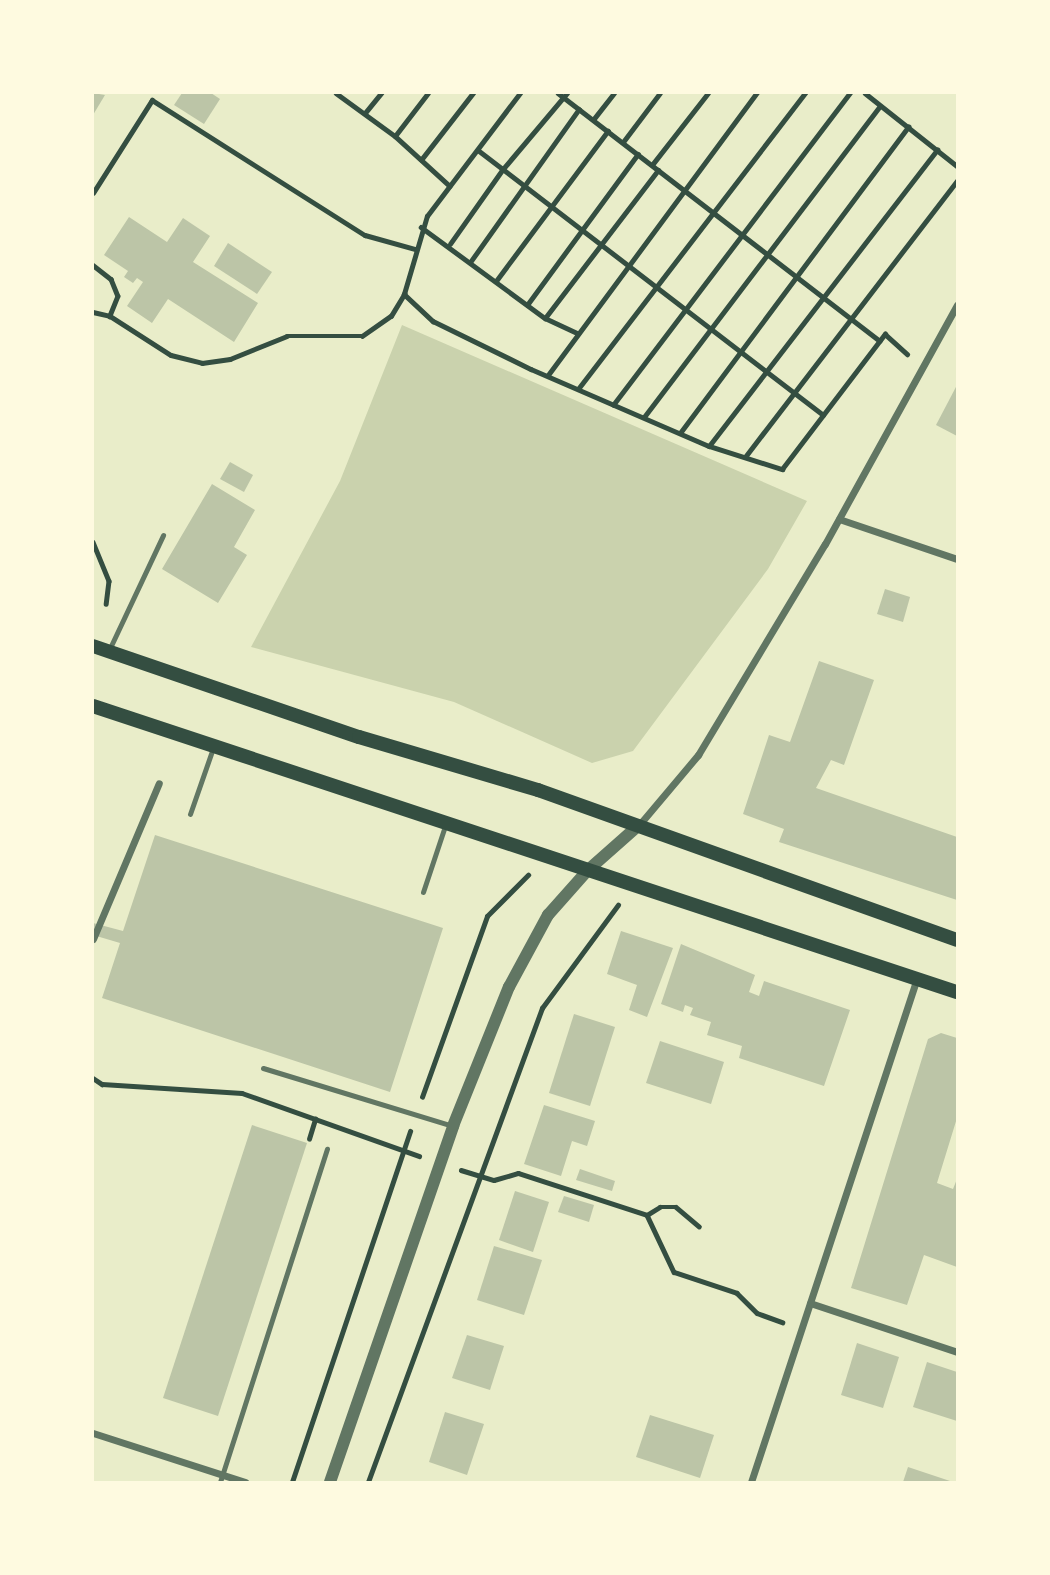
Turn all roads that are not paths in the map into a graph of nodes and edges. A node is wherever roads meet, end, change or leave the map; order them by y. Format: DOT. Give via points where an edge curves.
graph roads {
  1 [pos="957,305"];
  2 [pos="839,519"];
  3 [pos="163,536"];
  4 [pos="957,559"];
  5 [pos="93,646"];
  6 [pos="109,651"];
  7 [pos="93,706"];
  8 [pos="213,748"];
  9 [pos="159,783"];
  10 [pos="190,814"];
  11 [pos="446,823"];
  12 [pos="639,825"];
  13 [pos="587,871"];
  14 [pos="423,892"];
  15 [pos="93,939"];
  16 [pos="957,940"];
  17 [pos="917,978"];
  18 [pos="957,992"];
  19 [pos="263,1068"];
  20 [pos="453,1126"];
  21 [pos="327,1149"];
  22 [pos="810,1303"];
  23 [pos="957,1352"];
  24 [pos="93,1433"];
  25 [pos="221,1478"];
  26 [pos="245,1482"];
  27 [pos="330,1482"];
  28 [pos="751,1482"];
  1 -- 2 [label="street"];
  2 -- 4 [label="street"];
  2 -- 12 [label="street" via="698,755"];
  3 -- 6 [label="lane"];
  5 -- 6 [label="main road"];
  6 -- 12 [label="main road"];
  7 -- 8 [label="main road"];
  8 -- 10 [label="lane"];
  8 -- 11 [label="main road"];
  9 -- 15 [label="street"];
  11 -- 13 [label="main road"];
  11 -- 14 [label="lane"];
  12 -- 13 [label="street"];
  12 -- 16 [label="main road"];
  13 -- 17 [label="main road"];
  13 -- 20 [label="street" via="548,915 524,955"];
  17 -- 18 [label="main road"];
  17 -- 22 [label="street"];
  19 -- 20 [label="lane"];
  20 -- 27 [label="street"];
  21 -- 25 [label="lane"];
  22 -- 23 [label="street"];
  22 -- 28 [label="street"];
  24 -- 25 [label="street"];
  25 -- 26 [label="street"];
}
